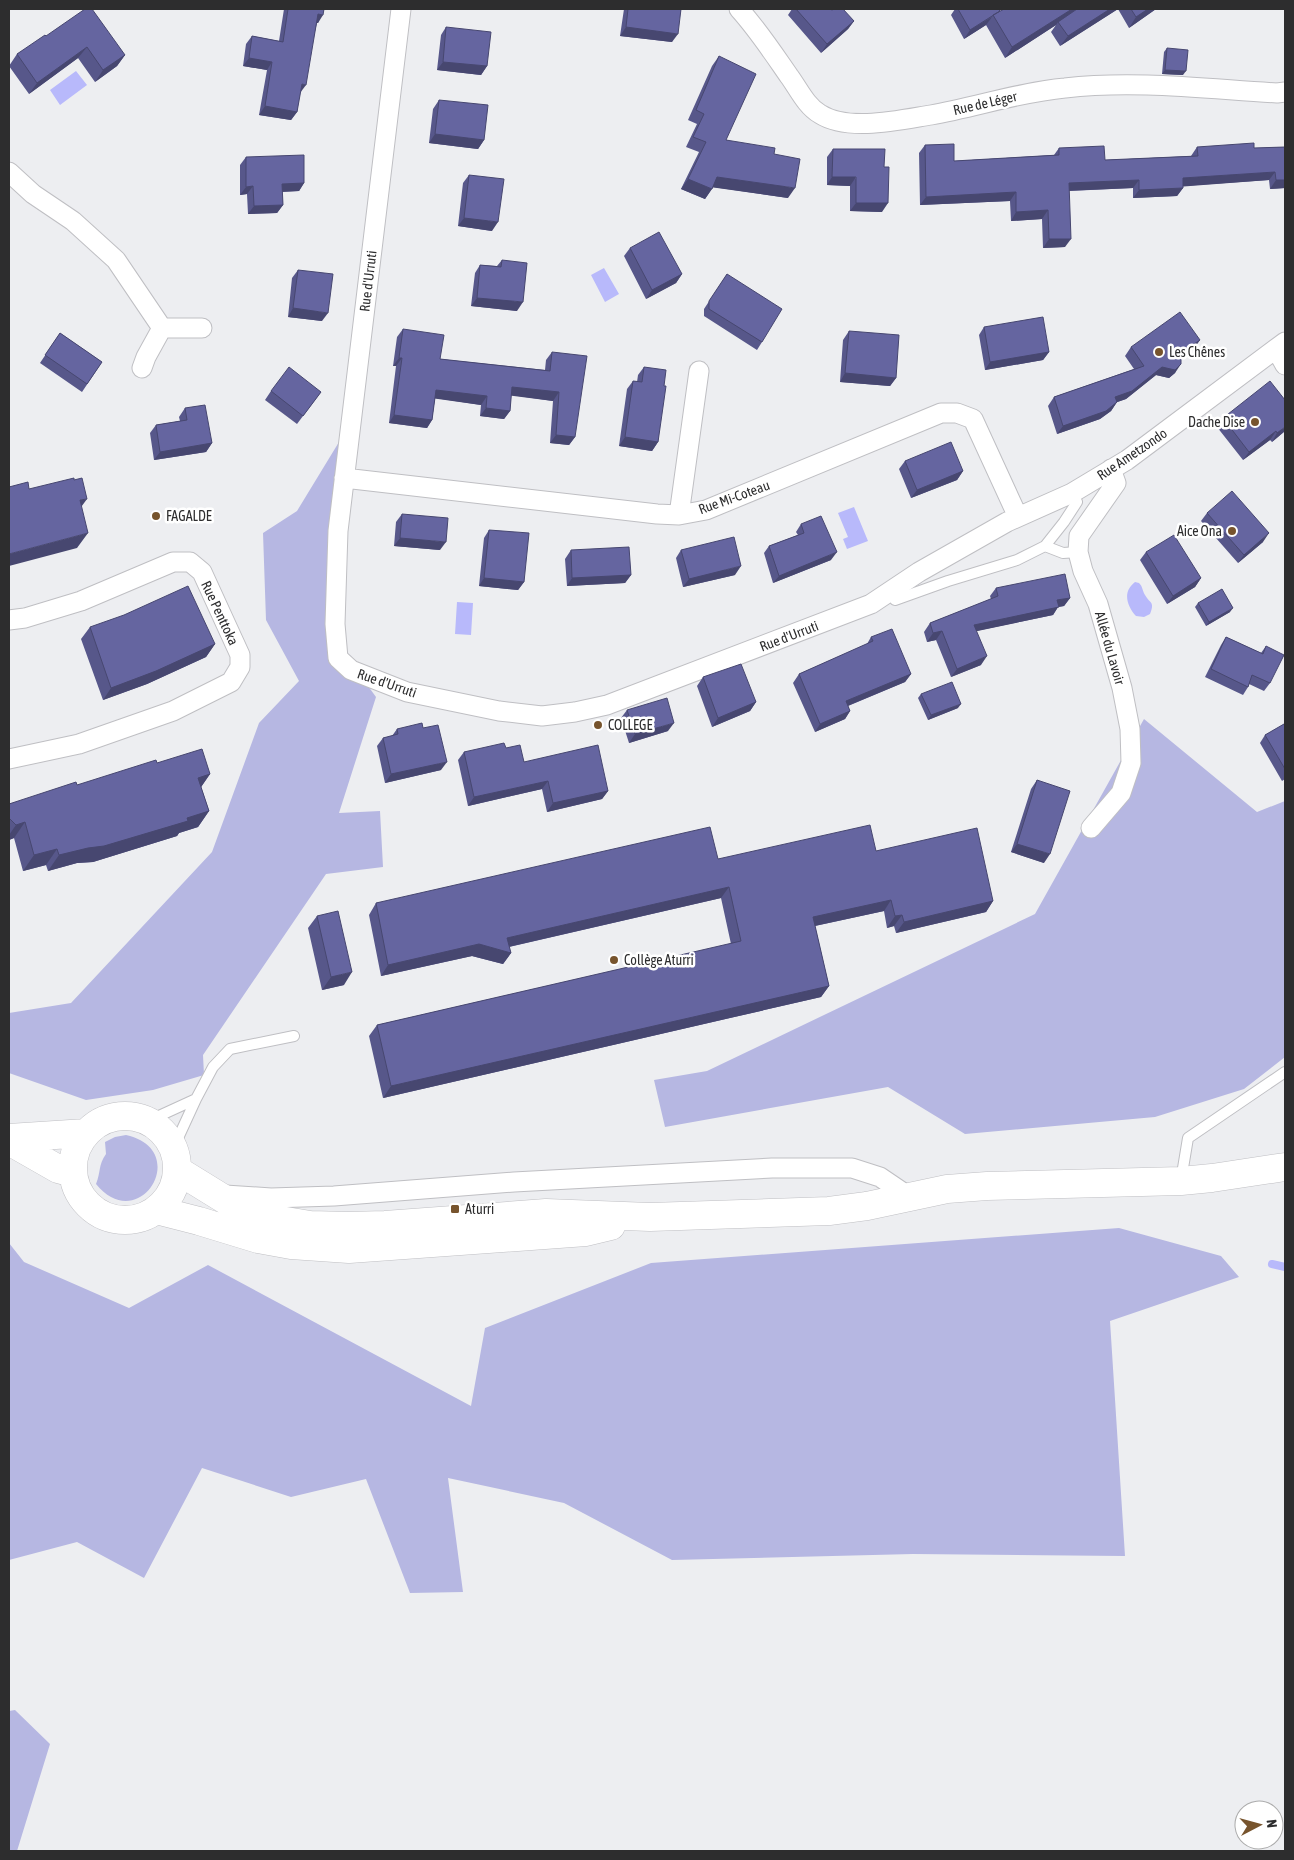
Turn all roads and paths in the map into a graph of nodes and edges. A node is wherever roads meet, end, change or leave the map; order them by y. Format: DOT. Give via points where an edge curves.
graph roads {
  1 [pos="402,9"];
  2 [pos="739,9"];
  3 [pos="1285,92"];
  4 [pos="9,172"];
  5 [pos="194,325"];
  6 [pos="162,328"];
  7 [pos="1282,352"];
  8 [pos="142,368"];
  9 [pos="699,370"];
  10 [pos="1111,469"];
  11 [pos="344,478"];
  12 [pos="1072,492"];
  13 [pos="679,515"];
  14 [pos="1018,517"];
  15 [pos="1045,546"];
  16 [pos="1078,552"];
  17 [pos="891,592"];
  18 [pos="9,620"];
  19 [pos="9,759"];
  20 [pos="1091,828"];
  21 [pos="294,1036"];
  22 [pos="1285,1072"];
  23 [pos="196,1099"];
  24 [pos="148,1121"];
  25 [pos="86,1133"];
  26 [pos="9,1140"];
  27 [pos="175,1159"];
  28 [pos="1285,1167"];
  29 [pos="73,1174"];
  30 [pos="1212,1178"];
  31 [pos="1181,1180"];
  32 [pos="1285,1187"];
  33 [pos="218,1195"];
  34 [pos="908,1196"];
  35 [pos="156,1210"];
  36 [pos="650,1217"];
  1 -- 11 [label="street, Rue d'Urruti"];
  2 -- 3 [label="street, Rue de Léger" via="806,101 819,114 848,123 906,119 1024,94 1094,85"];
  4 -- 6 [label="street" via="33,194 73,221 116,260"];
  5 -- 6 [label="street"];
  6 -- 8 [label="street"];
  7 -- 10 [label="street, Rue Ametzondo"];
  9 -- 13 [label="street"];
  10 -- 12 [label="street, Rue Ametzondo"];
  10 -- 16 [label="street" via="1116,483 1079,536"];
  11 -- 13 [label="street, Rue Mi-Coteau"];
  11 -- 17 [label="street, Rue d'Urruti" via="338,531 338,658 351,670 407,692 542,716 575,712 608,705 854,611"];
  12 -- 14 [label="street, Rue Ametzondo"];
  12 -- 15 [label="lane" via="1076,502"];
  13 -- 14 [label="street, Rue Mi-Coteau" via="706,510 941,413 957,413 973,419"];
  14 -- 17 [label="street, Rue d'Urruti" via="919,572"];
  15 -- 16 [label="lane" via="1063,553"];
  15 -- 17 [label="lane" via="1017,560 895,600"];
  16 -- 20 [label="street, Allée du Lavoir" via="1098,604 1122,688 1130,729 1132,763 1121,793"];
  18 -- 19 [label="street, Rue Penttoka" via="81,601 173,562 190,562 202,572 240,655 240,667 231,682 173,711 79,744"];
  21 -- 23 [label="lane" via="230,1049 213,1067"];
  22 -- 31 [label="lane" via="1188,1138"];
  23 -- 24 [label="lane"];
  23 -- 27 [label="lane"];
  24 -- 25 [label="main road" via="132,1116 115,1116 99,1122"];
  24 -- 27 [label="main road" via="162,1130"];
  25 -- 26 [label="main road"];
  25 -- 29 [label="main road" via="78,1145"];
  26 -- 29 [label="main road" via="58,1169"];
  27 -- 33 [label="main road"];
  27 -- 35 [label="main road" via="173,1188"];
  28 -- 30 [label="main road"];
  29 -- 35 [label="main road" via="84,1200 106,1216 124,1220 141,1218"];
  30 -- 31 [label="main road"];
  30 -- 32 [label="main road"];
  31 -- 34 [label="main road" via="987,1186"];
  33 -- 34 [label="street" via="271,1198 334,1196 772,1168 852,1168 880,1177"];
  33 -- 36 [label="main road" via="237,1207 274,1219 310,1225 385,1225 546,1213"];
  34 -- 36 [label="main road" via="829,1211"];
  35 -- 36 [label="main road" via="258,1239 291,1245 349,1248 586,1232"];
}
